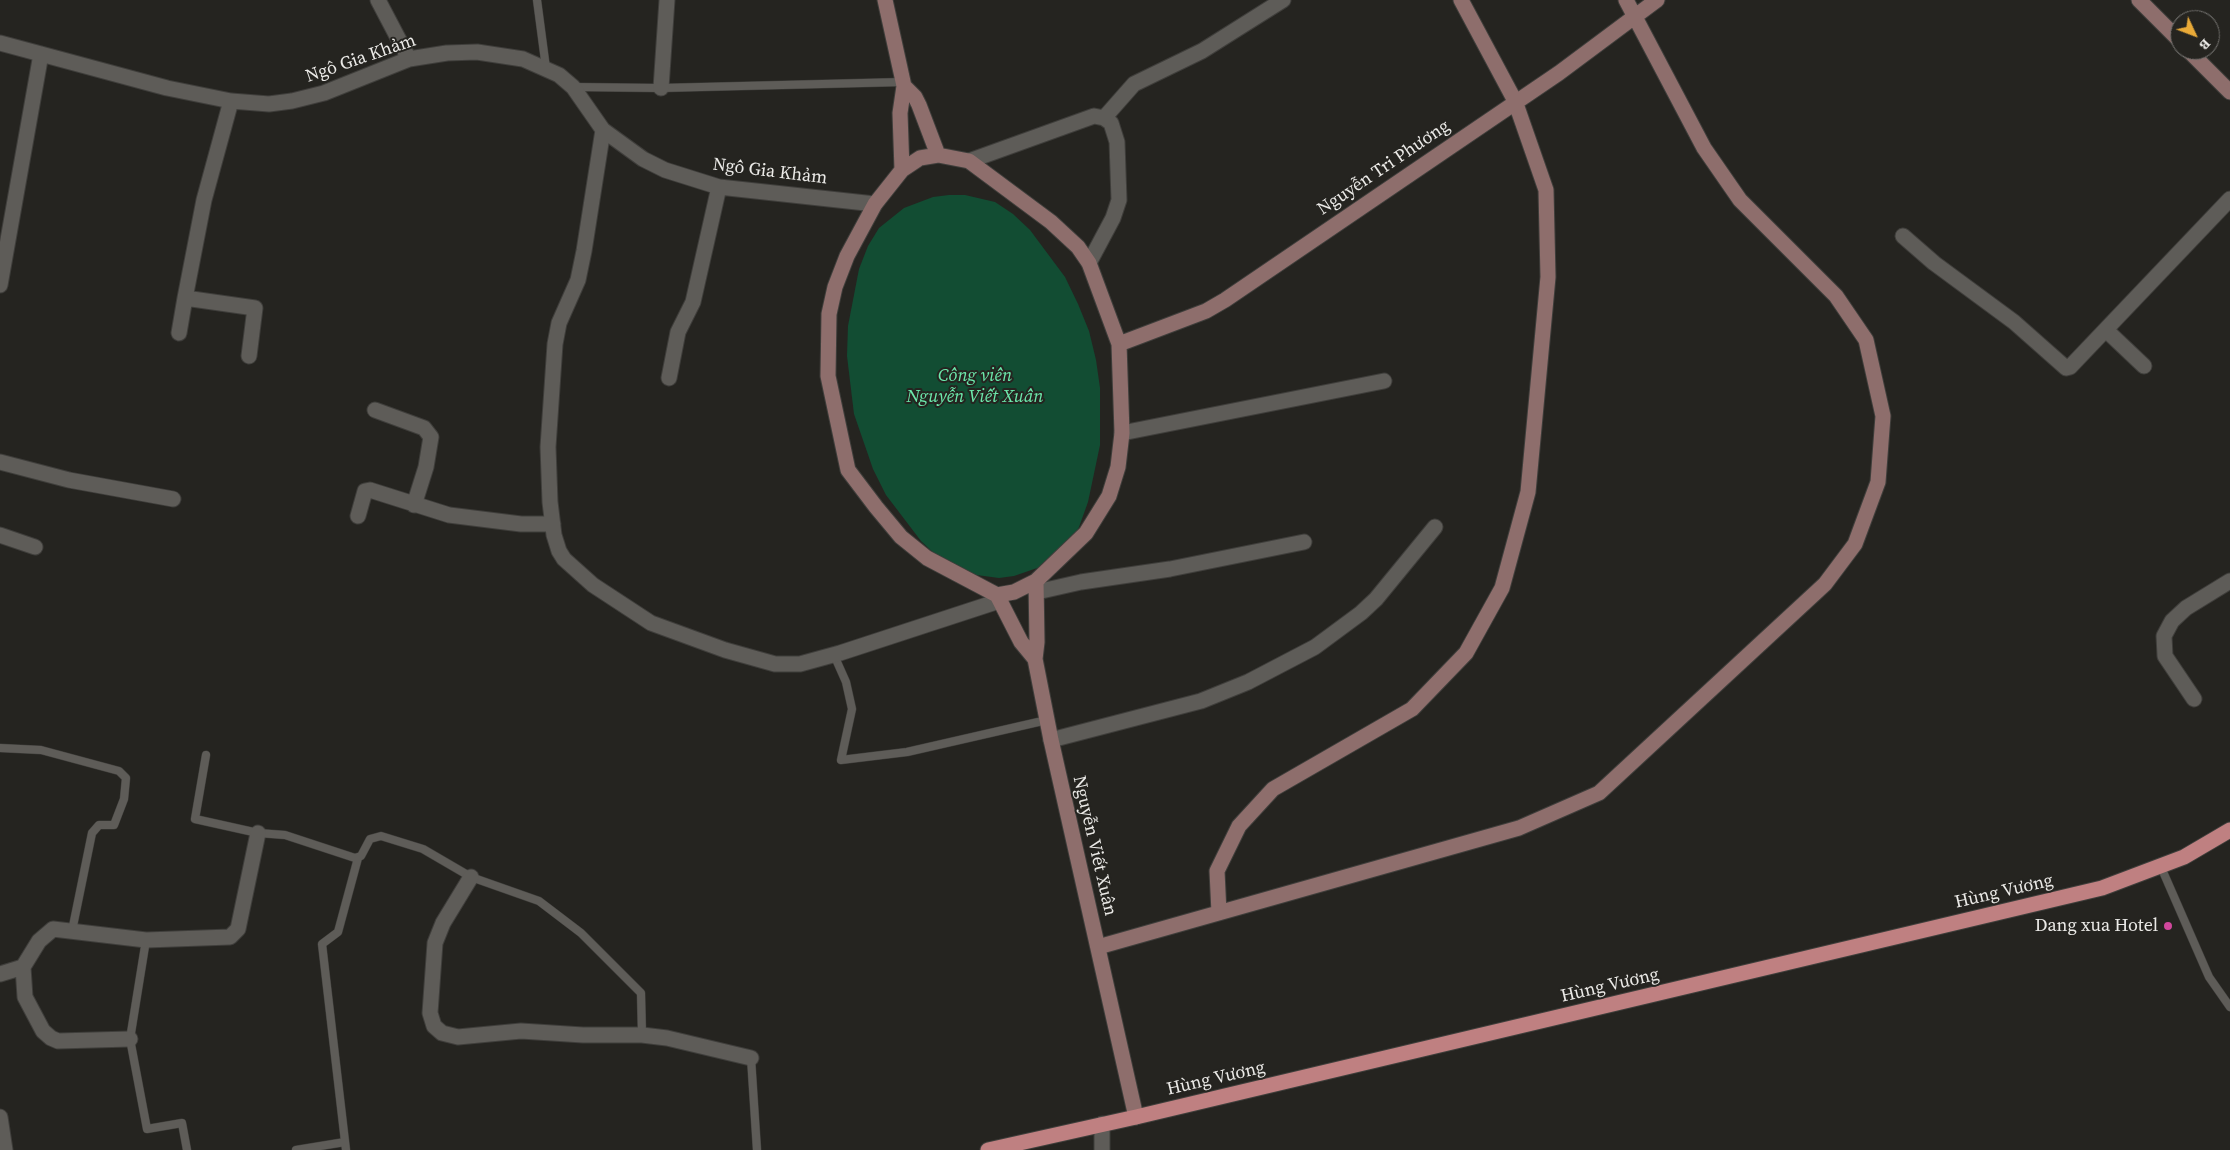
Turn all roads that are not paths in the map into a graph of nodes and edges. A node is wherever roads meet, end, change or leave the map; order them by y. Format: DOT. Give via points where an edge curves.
graph roads {
  1 [pos="378,0"];
  2 [pos="537,0"];
  3 [pos="667,0"];
  4 [pos="885,0"];
  5 [pos="1283,0"];
  6 [pos="1461,0"];
  7 [pos="1626,0"];
  8 [pos="1657,0"];
  9 [pos="2139,0"];
  10 [pos="1636,16"];
  11 [pos="2170,32"];
  12 [pos="0,42"];
  13 [pos="41,54"];
  14 [pos="409,60"];
  15 [pos="2198,60"];
  16 [pos="546,68"];
  17 [pos="904,84"];
  18 [pos="573,86"];
  19 [pos="661,88"];
  20 [pos="2230,92"];
  21 [pos="231,100"];
  22 [pos="1515,101"];
  23 [pos="1104,118"];
  24 [pos="603,130"];
  25 [pos="938,155"];
  26 [pos="969,161"];
  27 [pos="902,170"];
  28 [pos="719,187"];
  29 [pos="2230,199"];
  30 [pos="875,204"];
  31 [pos="1903,236"];
  32 [pos="1089,263"];
  33 [pos="0,285"];
  34 [pos="185,298"];
  35 [pos="2106,330"];
  36 [pos="179,333"];
  37 [pos="1119,344"];
  38 [pos="249,356"];
  39 [pos="2144,366"];
  40 [pos="669,378"];
  41 [pos="1384,381"];
  42 [pos="375,410"];
  43 [pos="1122,433"];
  44 [pos="0,462"];
  45 [pos="173,499"];
  46 [pos="414,505"];
  47 [pos="358,516"];
  48 [pos="553,524"];
  49 [pos="1435,527"];
  50 [pos="0,535"];
  51 [pos="1304,542"];
  52 [pos="35,547"];
  53 [pos="2230,581"];
  54 [pos="1036,586"];
  55 [pos="998,598"];
  56 [pos="834,655"];
  57 [pos="1034,659"];
  58 [pos="2194,699"];
  59 [pos="1047,720"];
  60 [pos="1051,740"];
  61 [pos="0,748"];
  62 [pos="206,755"];
  63 [pos="2230,830"];
  64 [pos="258,833"];
  65 [pos="358,858"];
  66 [pos="2161,867"];
  67 [pos="471,877"];
  68 [pos="1219,913"];
  69 [pos="72,931"];
  70 [pos="146,940"];
  71 [pos="1098,947"];
  72 [pos="23,967"];
  73 [pos="0,974"];
  74 [pos="2230,1007"];
  75 [pos="642,1035"];
  76 [pos="130,1039"];
  77 [pos="751,1058"];
  78 [pos="0,1117"];
  79 [pos="1136,1117"];
  80 [pos="1102,1124"];
  81 [pos="345,1146"];
  82 [pos="5,1150"];
  83 [pos="187,1150"];
  84 [pos="296,1150"];
  85 [pos="757,1150"];
  86 [pos="988,1150"];
  87 [pos="1102,1150"];
  1 -- 14 [label="street"];
  2 -- 16 [label="lane"];
  3 -- 19 [label="street"];
  4 -- 17 [label="street"];
  5 -- 23 [label="street" via="1202,51 1134,84"];
  6 -- 22 [label="street"];
  7 -- 10 [label="street"];
  8 -- 10 [label="street, Nguyễn Tri Phương"];
  9 -- 11 [label="street"];
  10 -- 22 [label="street, Nguyễn Tri Phương"];
  10 -- 68 [label="street" via="1704,148 1740,200 1836,296 1866,340 1883,416 1878,482 1855,544 1824,584 1598,793 1519,828"];
  12 -- 13 [label="street, Ngô Gia Khảm"];
  13 -- 21 [label="street, Ngô Gia Khảm" via="167,88"];
  13 -- 33 [label="street"];
  14 -- 16 [label="street, Ngô Gia Khảm" via="446,53 477,52 523,58"];
  14 -- 21 [label="street, Ngô Gia Khảm" via="324,93 292,101 269,104"];
  15 -- 20 [label="street"];
  16 -- 18 [label="street, Ngô Gia Khảm"];
  17 -- 19 [label="lane"];
  17 -- 25 [label="street" via="915,97"];
  17 -- 27 [label="street" via="900,108"];
  18 -- 19 [label="lane"];
  18 -- 24 [label="street, Ngô Gia Khảm"];
  21 -- 34 [label="street" via="204,200"];
  22 -- 37 [label="street, Nguyễn Tri Phương" via="1225,300 1206,311"];
  22 -- 68 [label="street" via="1546,190 1548,278 1528,492 1502,588 1466,653 1412,709 1273,789 1238,826 1217,871"];
  23 -- 26 [label="street" via="1094,116"];
  23 -- 32 [label="street" via="1111,123 1117,142 1119,200"];
  24 -- 28 [label="street, Ngô Gia Khảm" via="643,159"];
  24 -- 48 [label="street" via="578,280 559,323 555,344 548,447"];
  25 -- 26 [label="street"];
  25 -- 27 [label="street" via="920,158"];
  26 -- 32 [label="street" via="1051,222 1078,247"];
  27 -- 30 [label="street"];
  28 -- 30 [label="street, Ngô Gia Khảm"];
  28 -- 40 [label="street" via="693,302 678,332"];
  29 -- 35 [label="street"];
  30 -- 55 [label="street" via="847,256 829,314 828,376 848,470 901,537 927,558"];
  31 -- 35 [label="street" via="2014,322 2066,368"];
  32 -- 37 [label="street"];
  34 -- 36 [label="street"];
  34 -- 38 [label="street" via="255,308"];
  35 -- 39 [label="street"];
  37 -- 43 [label="street"];
  41 -- 43 [label="street"];
  42 -- 46 [label="street" via="424,428 431,437"];
  43 -- 54 [label="street" via="1118,467 1109,496 1086,533"];
  44 -- 45 [label="street" via="69,480"];
  46 -- 47 [label="street" via="367,490"];
  46 -- 48 [label="street" via="480,520"];
  48 -- 56 [label="street" via="559,551 574,570 651,623 776,664 800,664"];
  49 -- 60 [label="street" via="1376,599 1314,647 1248,682 1201,701"];
  50 -- 52 [label="street"];
  51 -- 54 [label="street" via="1170,569"];
  53 -- 58 [label="street" via="2186,608 2164,636 2165,656"];
  54 -- 55 [label="street"];
  54 -- 57 [label="street, Nguyễn Viết Xuân" via="1037,642"];
  55 -- 56 [label="street"];
  55 -- 57 [label="street" via="1021,642"];
  56 -- 59 [label="lane" via="846,682 852,709 841,760 907,752"];
  57 -- 59 [label="street, Nguyễn Viết Xuân"];
  59 -- 60 [label="street, Nguyễn Viết Xuân"];
  60 -- 71 [label="street, Nguyễn Viết Xuân"];
  61 -- 69 [label="lane" via="41,750 119,771 126,778 124,799 114,825 99,825 92,833"];
  62 -- 64 [label="lane" via="195,818"];
  63 -- 66 [label="main road, Hùng Vương"];
  64 -- 65 [label="lane" via="285,835"];
  64 -- 70 [label="street" via="238,929 230,938"];
  65 -- 67 [label="lane" via="370,839 380,836 423,849"];
  65 -- 81 [label="lane" via="338,932 322,944"];
  66 -- 74 [label="lane" via="2209,977"];
  66 -- 79 [label="main road, Hùng Vương" via="2102,888"];
  67 -- 75 [label="lane" via="539,901 581,933 641,993"];
  67 -- 75 [label="street" via="443,923 435,943 430,1013 434,1026 442,1033 458,1037 520,1030"];
  68 -- 71 [label="street"];
  69 -- 70 [label="street"];
  69 -- 72 [label="street" via="53,929 46,934"];
  70 -- 76 [label="lane"];
  71 -- 79 [label="street, Nguyễn Viết Xuân"];
  72 -- 73 [label="street"];
  72 -- 76 [label="street" via="25,997 43,1031 51,1038 58,1041"];
  75 -- 77 [label="street"];
  76 -- 83 [label="lane" via="147,1129 182,1123"];
  77 -- 85 [label="lane"];
  78 -- 82 [label="street"];
  79 -- 80 [label="main road, Hùng Vương"];
  80 -- 86 [label="main road, Hùng Vương"];
  80 -- 87 [label="street"];
  81 -- 84 [label="lane"];
}
